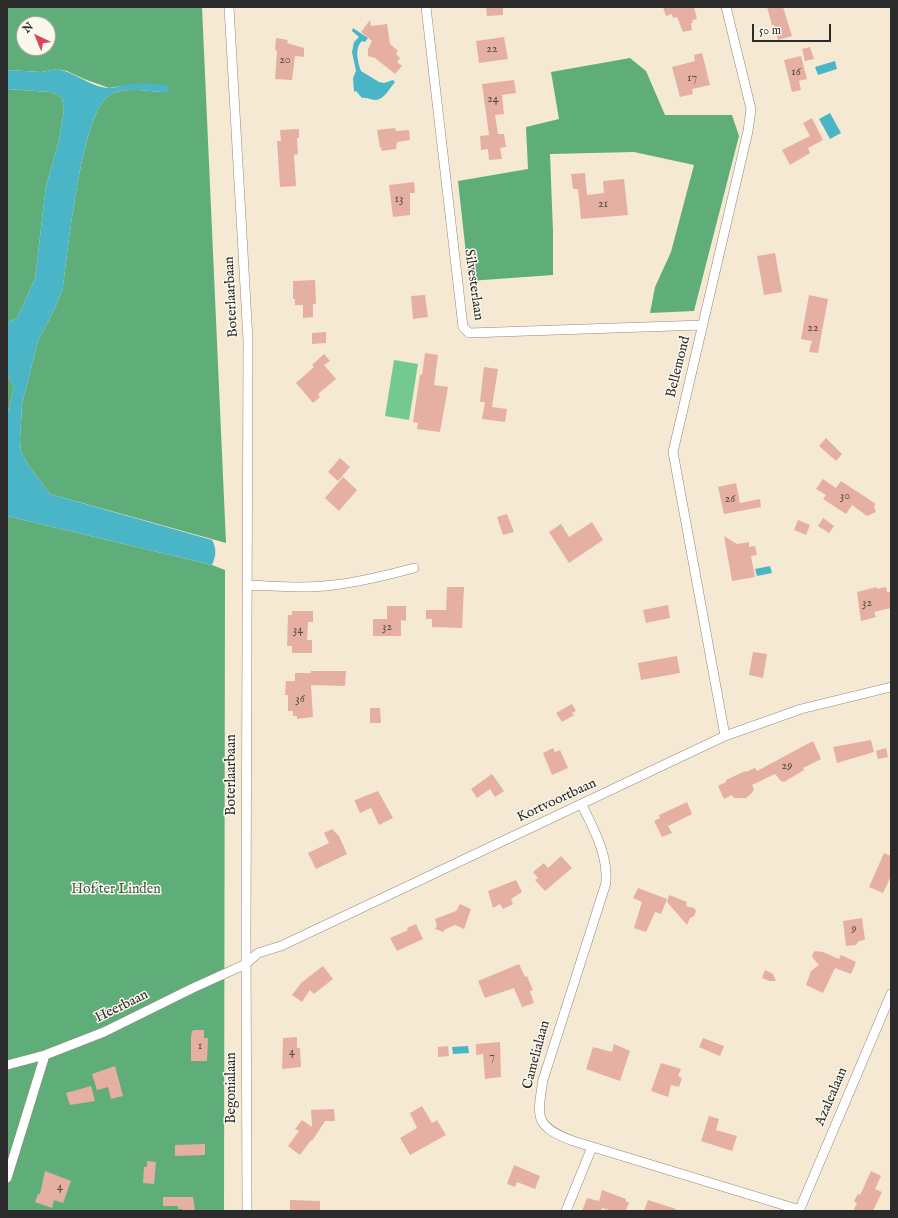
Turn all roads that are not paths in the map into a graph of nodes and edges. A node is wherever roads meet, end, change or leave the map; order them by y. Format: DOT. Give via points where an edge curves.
graph roads {
  1 [pos="229,7"];
  2 [pos="426,7"];
  3 [pos="726,7"];
  4 [pos="703,325"];
  5 [pos="414,568"];
  6 [pos="247,586"];
  7 [pos="891,687"];
  8 [pos="725,736"];
  9 [pos="582,805"];
  10 [pos="246,964"];
  11 [pos="891,994"];
  12 [pos="44,1055"];
  13 [pos="7,1065"];
  14 [pos="592,1147"];
  15 [pos="7,1178"];
  16 [pos="247,1211"];
  17 [pos="566,1211"];
  18 [pos="800,1211"];
  1 -- 6 [label="street, Boterlaarbaan" via="248,340"];
  2 -- 4 [label="street, Silvesterlaan" via="463,327 469,333"];
  3 -- 4 [label="street, Bellemond" via="752,109"];
  4 -- 8 [label="street, Bellemond" via="673,452"];
  5 -- 6 [label="street" via="334,585"];
  6 -- 10 [label="street, Boterlaarbaan"];
  7 -- 8 [label="street, Kortvoortbaan" via="801,709"];
  8 -- 9 [label="street, Kortvoortbaan"];
  9 -- 10 [label="street, Kortvoortbaan" via="281,946 258,953"];
  9 -- 14 [label="street, Camelialaan" via="603,849 607,870 606,883 545,1072 538,1110 549,1131"];
  10 -- 12 [label="street, Heerbaan" via="104,1032"];
  10 -- 16 [label="street, Begonialaan"];
  11 -- 18 [label="street, Azalealaan"];
  12 -- 13 [label="street, Heerbaan"];
  12 -- 15 [label="street"];
  14 -- 17 [label="street"];
  14 -- 18 [label="street, Camelialaan"];
}
